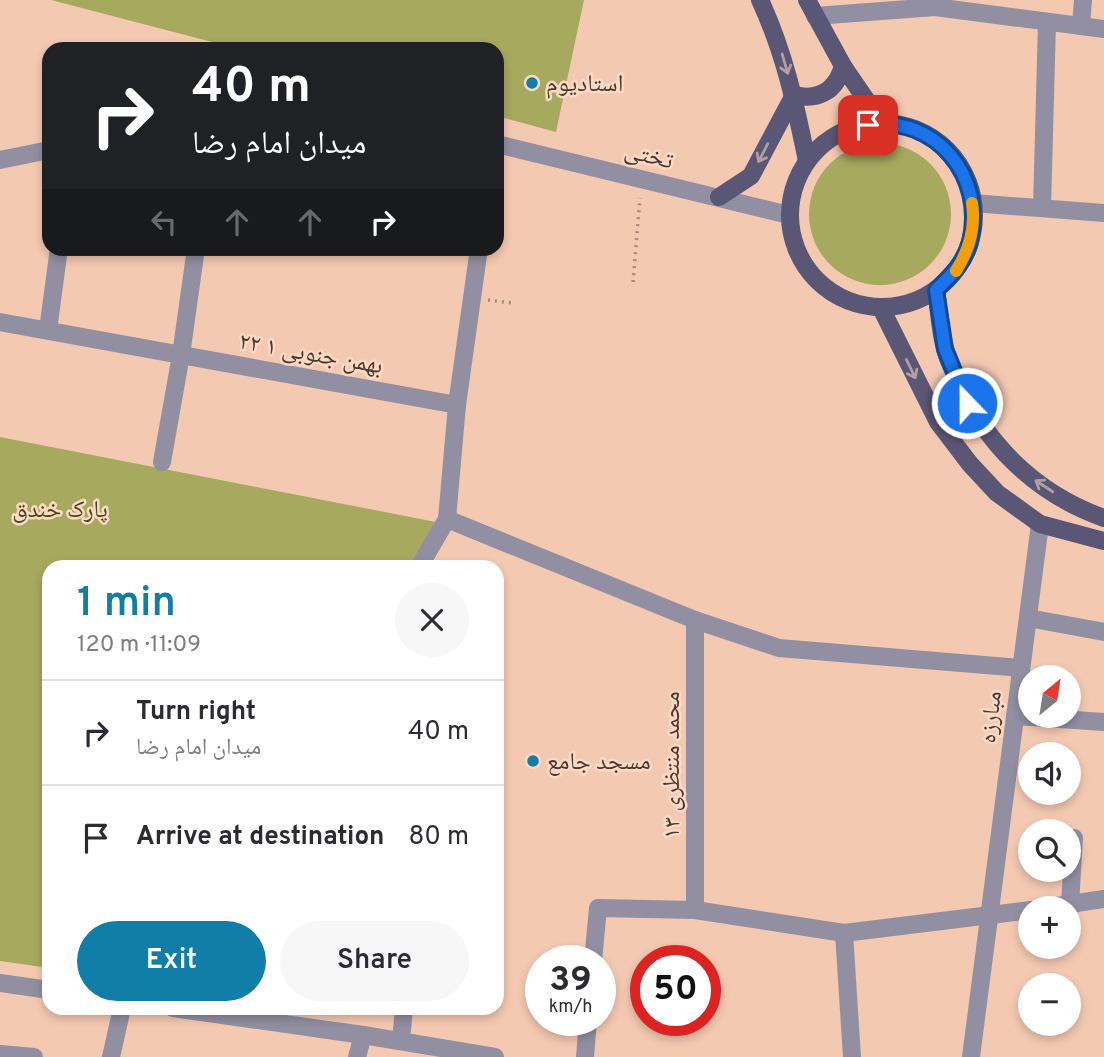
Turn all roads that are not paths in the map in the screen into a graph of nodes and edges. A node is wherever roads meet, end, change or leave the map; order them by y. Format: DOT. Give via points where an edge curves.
graph roads {
  1 [pos="760,0"];
  2 [pos="1083,0"];
  3 [pos="811,8"];
  4 [pos="1046,22"];
  5 [pos="1081,26"];
  6 [pos="1104,29"];
  7 [pos="844,66"];
  8 [pos="794,95"];
  9 [pos="882,123"];
  10 [pos="504,146"];
  11 [pos="42,151"];
  12 [pos="0,160"];
  13 [pos="807,161"];
  14 [pos="719,197"];
  15 [pos="972,203"];
  16 [pos="1042,208"];
  17 [pos="1104,214"];
  18 [pos="789,215"];
  19 [pos="58,256"];
  20 [pos="195,256"];
  21 [pos="478,256"];
  22 [pos="936,290"];
  23 [pos="881,308"];
  24 [pos="0,322"];
  25 [pos="48,330"];
  26 [pos="181,355"];
  27 [pos="457,405"];
  28 [pos="162,462"];
  29 [pos="1104,518"];
  30 [pos="447,519"];
  31 [pos="1040,524"];
  32 [pos="1104,541"];
  33 [pos="423,560"];
  34 [pos="1028,618"];
  35 [pos="695,620"];
  36 [pos="1104,632"];
  37 [pos="1021,665"];
  38 [pos="1018,668"];
  39 [pos="1018,692"];
  40 [pos="1015,716"];
  41 [pos="1104,722"];
  42 [pos="1104,899"];
  43 [pos="1081,902"];
  44 [pos="695,910"];
  45 [pos="1018,912"];
  46 [pos="989,917"];
  47 [pos="844,933"];
  48 [pos="595,945"];
  49 [pos="0,983"];
  50 [pos="42,989"];
  51 [pos="120,1015"];
  52 [pos="222,1015"];
  53 [pos="403,1015"];
  54 [pos="363,1035"];
  55 [pos="587,1036"];
  56 [pos="401,1041"];
  57 [pos="0,1054"];
  58 [pos="34,1057"];
  59 [pos="111,1057"];
  60 [pos="357,1057"];
  61 [pos="495,1057"];
  62 [pos="585,1057"];
  63 [pos="852,1057"];
  64 [pos="971,1057"];
  1 -- 8 [label="main road, one-way" via="778,39"];
  2 -- 5 [label="street"];
  3 -- 4 [label="street" via="936,7"];
  3 -- 7 [label="main road"];
  4 -- 5 [label="street"];
  4 -- 16 [label="street"];
  5 -- 6 [label="street"];
  7 -- 8 [label="main road" via="831,89 820,96"];
  7 -- 9 [label="main road"];
  8 -- 13 [label="main road"];
  8 -- 14 [label="main road, one-way" via="751,176"];
  9 -- 13 [label="main road" via="854,128 828,140"];
  9 -- 15 [label="main road" via="911,128 937,141 957,162"];
  10 -- 14 [label="street, تختی"];
  11 -- 12 [label="street"];
  13 -- 18 [label="main road" via="794,186"];
  14 -- 18 [label="street, تختی"];
  15 -- 16 [label="street"];
  15 -- 22 [label="main road" via="970,245 957,270"];
  16 -- 17 [label="street"];
  18 -- 23 [label="main road" via="794,243 807,269 827,290 853,303"];
  19 -- 25 [label="street"];
  20 -- 26 [label="street"];
  21 -- 27 [label="street"];
  22 -- 23 [label="main road" via="910,303"];
  29 -- 22 [label="main road, one-way" via="1081,510 1018,469 994,443 967,403 945,349"];
  23 -- 31 [label="main road, one-way" via="938,422 997,493"];
  24 -- 25 [label="street, ۲۲ بهمن جنوبی ۱"];
  25 -- 26 [label="street, ۲۲ بهمن جنوبی ۱"];
  26 -- 27 [label="street, ۲۲ بهمن جنوبی ۱"];
  26 -- 28 [label="street"];
  27 -- 30 [label="street"];
  30 -- 33 [label="street"];
  30 -- 35 [label="street"];
  31 -- 32 [label="main road"];
  31 -- 34 [label="street, مبارزه"];
  34 -- 36 [label="street"];
  34 -- 37 [label="street, مبارزه"];
  35 -- 38 [label="street" via="779,649"];
  35 -- 44 [label="street, محمد منتظری ۱۳"];
  39 -- 40 [label="street, مبارزه"];
  40 -- 41 [label="street"];
  40 -- 46 [label="street, مبارزه"];
  42 -- 43 [label="street"];
  44 -- 47 [label="street"];
  44 -- 48 [label="street" via="598,908"];
  45 -- 46 [label="street"];
  46 -- 47 [label="street"];
  46 -- 64 [label="street, مبارزه"];
  47 -- 63 [label="street"];
  49 -- 50 [label="street"];
  51 -- 59 [label="street"];
  52 -- 54 [label="street"];
  53 -- 56 [label="street"];
  54 -- 56 [label="street"];
  54 -- 60 [label="street"];
  55 -- 62 [label="street"];
  56 -- 61 [label="street"];
  57 -- 58 [label="street"];
}
